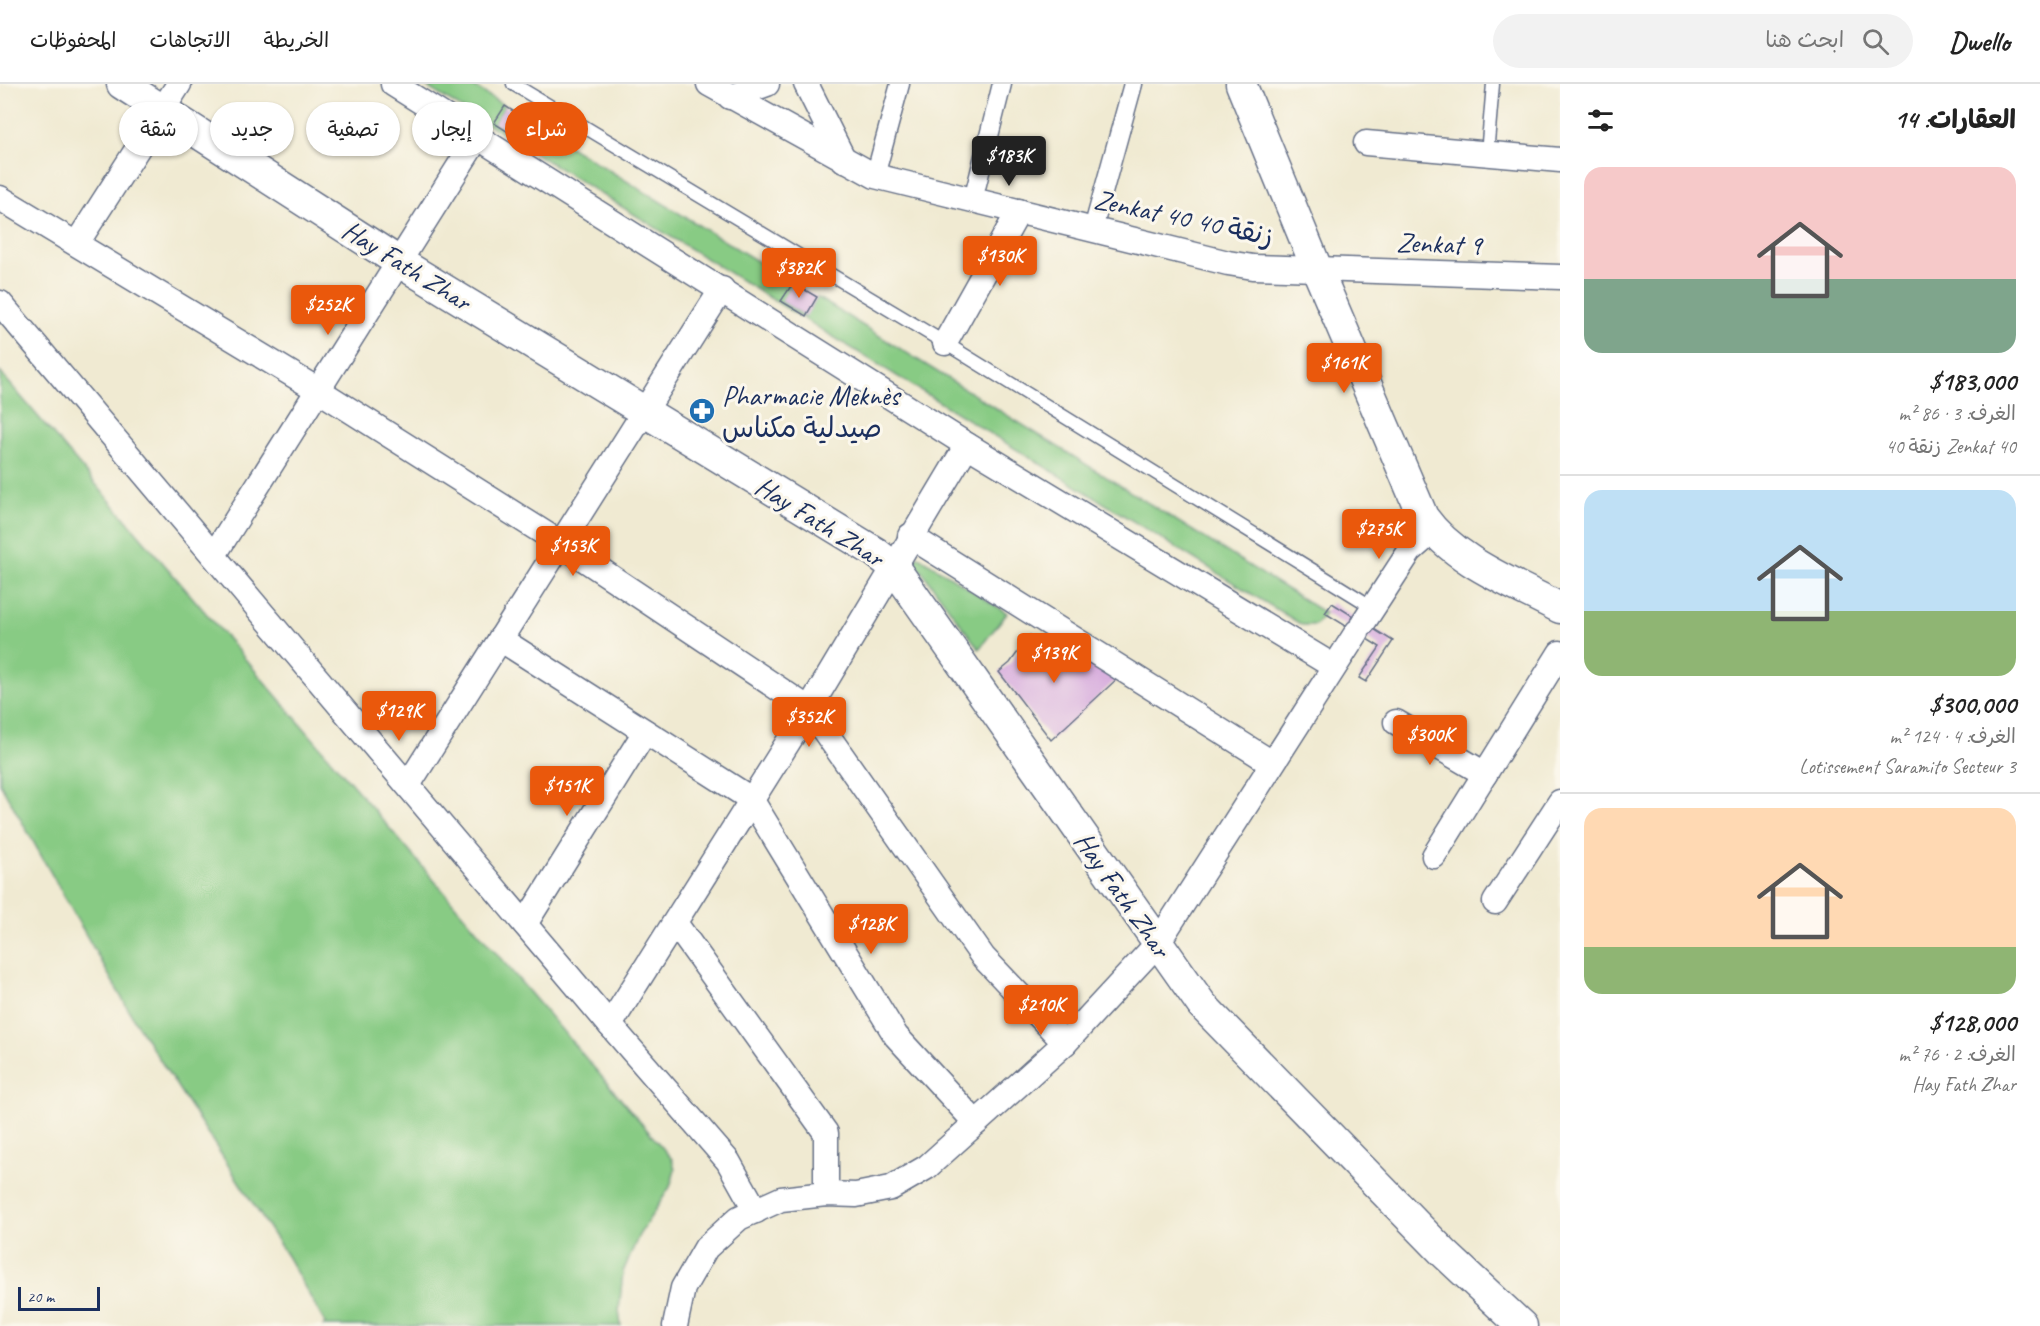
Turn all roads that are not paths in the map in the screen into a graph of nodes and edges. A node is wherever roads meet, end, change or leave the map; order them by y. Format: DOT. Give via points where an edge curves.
graph roads {
  1 [pos="122,84"];
  2 [pos="179,84"];
  3 [pos="393,84"];
  4 [pos="513,84"];
  5 [pos="708,84"];
  6 [pos="767,84"];
  7 [pos="806,84"];
  8 [pos="900,84"];
  9 [pos="1002,84"];
  10 [pos="1132,84"];
  11 [pos="1241,84"];
  12 [pos="1492,84"];
  13 [pos="730,97"];
  14 [pos="152,102"];
  15 [pos="167,102"];
  16 [pos="421,102"];
  17 [pos="198,132"];
  18 [pos="1366,143"];
  19 [pos="493,148"];
  20 [pos="1487,154"];
  21 [pos="132,156"];
  22 [pos="466,156"];
  23 [pos="844,160"];
  24 [pos="1560,160"];
  25 [pos="875,176"];
  26 [pos="0,198"];
  27 [pos="973,200"];
  28 [pos="1019,211"];
  29 [pos="1093,229"];
  30 [pos="76,243"];
  31 [pos="399,262"];
  32 [pos="1317,269"];
  33 [pos="1560,277"];
  34 [pos="722,289"];
  35 [pos="0,303"];
  36 [pos="945,343"];
  37 [pos="318,390"];
  38 [pos="644,411"];
  39 [pos="967,445"];
  40 [pos="1433,531"];
  41 [pos="910,536"];
  42 [pos="561,543"];
  43 [pos="214,555"];
  44 [pos="893,566"];
  45 [pos="1560,608"];
  46 [pos="1365,621"];
  47 [pos="500,639"];
  48 [pos="1560,653"];
  49 [pos="1333,666"];
  50 [pos="809,709"];
  51 [pos="1396,722"];
  52 [pos="645,732"];
  53 [pos="1272,763"];
  54 [pos="1485,774"];
  55 [pos="408,785"];
  56 [pos="751,799"];
  57 [pos="1560,801"];
  58 [pos="1434,856"];
  59 [pos="1495,902"];
  60 [pos="675,923"];
  61 [pos="525,924"];
  62 [pos="1157,944"];
  63 [pos="610,1025"];
  64 [pos="1065,1043"];
  65 [pos="976,1123"];
  66 [pos="826,1194"];
  67 [pos="756,1211"];
  68 [pos="675,1326"];
  69 [pos="1522,1326"];
  1 -- 14 [label="street, Hay Fath Zhar"];
  2 -- 15 [label="street"];
  3 -- 16 [label="street"];
  4 -- 36 [label="lane"];
  5 -- 13 [label="street, Zenkat 40 زنقة 40"];
  6 -- 13 [label="street"];
  7 -- 23 [label="street"];
  8 -- 25 [label="street"];
  9 -- 27 [label="street"];
  10 -- 29 [label="street"];
  11 -- 32 [label="street"];
  12 -- 20 [label="lane"];
  13 -- 23 [label="street, Zenkat 40 زنقة 40"];
  17 -- 31 [label="street, Hay Fath Zhar"];
  18 -- 20 [label="street"];
  19 -- 34 [label="street"];
  20 -- 24 [label="street"];
  21 -- 30 [label="street"];
  22 -- 31 [label="street"];
  23 -- 25 [label="street, Zenkat 40 زنقة 40"];
  25 -- 27 [label="street, Zenkat 40 زنقة 40"];
  26 -- 30 [label="street"];
  27 -- 28 [label="street, Zenkat 40 زنقة 40"];
  28 -- 29 [label="street, Zenkat 40 زنقة 40"];
  28 -- 36 [label="street"];
  29 -- 32 [label="street, Zenkat 40 زنقة 40" via="1228,263"];
  30 -- 37 [label="street"];
  31 -- 37 [label="street"];
  31 -- 38 [label="street, Hay Fath Zhar"];
  32 -- 33 [label="street, Zenkat 9"];
  32 -- 40 [label="street" via="1416,504"];
  34 -- 38 [label="street"];
  34 -- 39 [label="street"];
  35 -- 43 [label="street"];
  36 -- 46 [label="lane"];
  37 -- 42 [label="street"];
  37 -- 43 [label="street"];
  38 -- 42 [label="street"];
  38 -- 44 [label="street, Hay Fath Zhar"];
  39 -- 41 [label="street"];
  39 -- 49 [label="street"];
  40 -- 45 [label="street" via="1467,559"];
  40 -- 46 [label="street" via="1410,551"];
  41 -- 44 [label="street"];
  41 -- 53 [label="street"];
  42 -- 47 [label="street"];
  42 -- 50 [label="street"];
  43 -- 55 [label="street"];
  44 -- 50 [label="street"];
  44 -- 62 [label="street, Hay Fath Zhar"];
  46 -- 49 [label="street"];
  47 -- 52 [label="street"];
  47 -- 55 [label="street"];
  48 -- 54 [label="street"];
  49 -- 53 [label="street"];
  50 -- 56 [label="street"];
  50 -- 64 [label="street" via="982,957"];
  51 -- 54 [label="street"];
  52 -- 56 [label="street"];
  52 -- 61 [label="street"];
  53 -- 62 [label="street"];
  54 -- 58 [label="street"];
  55 -- 61 [label="street"];
  56 -- 60 [label="street"];
  56 -- 65 [label="street" via="896,1036"];
  57 -- 59 [label="street"];
  60 -- 63 [label="street"];
  60 -- 66 [label="street" via="826,1134"];
  61 -- 63 [label="street"];
  62 -- 64 [label="street"];
  62 -- 69 [label="street, Hay Fath Zhar" via="1202,1005 1444,1253"];
  63 -- 67 [label="street" via="728,1161"];
  64 -- 65 [label="street"];
  65 -- 66 [label="street" via="927,1167 891,1188 856,1195"];
  66 -- 67 [label="street" via="781,1199"];
  67 -- 68 [label="street" via="739,1218 705,1248 683,1288"];
}
